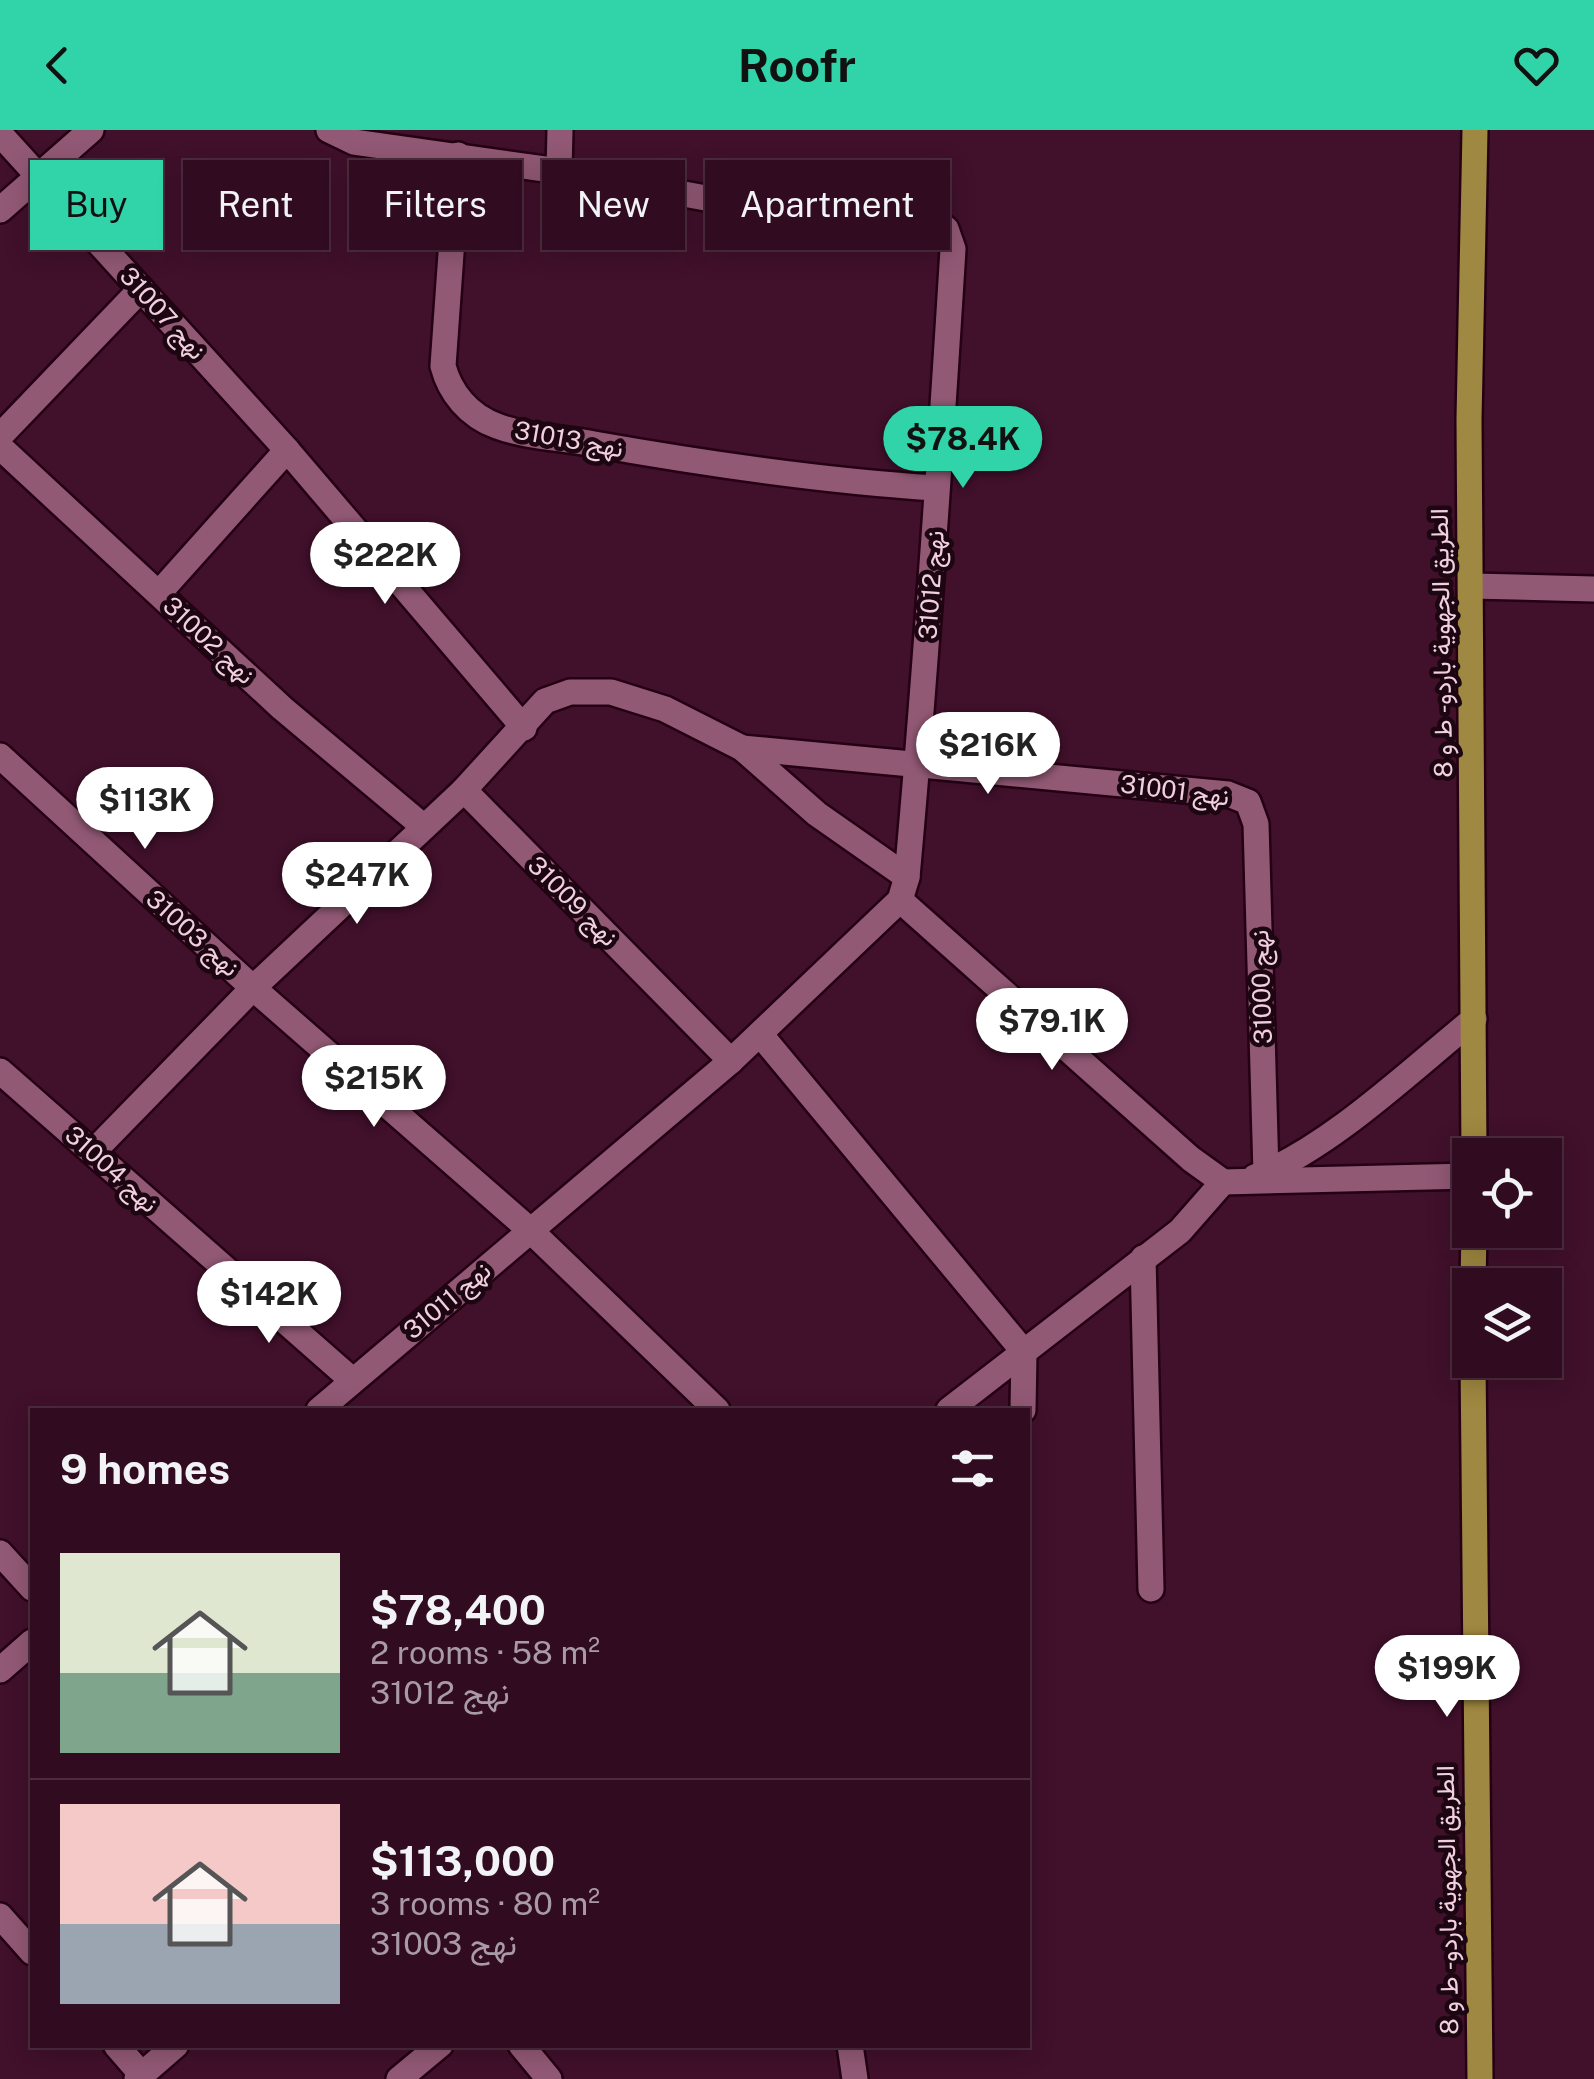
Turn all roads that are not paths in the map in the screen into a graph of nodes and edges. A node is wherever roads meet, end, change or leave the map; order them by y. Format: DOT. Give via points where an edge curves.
graph roads {
  1 [pos="91,130"];
  2 [pos="329,130"];
  3 [pos="560,130"];
  4 [pos="1475,130"];
  5 [pos="13,137"];
  6 [pos="458,155"];
  7 [pos="57,160"];
  8 [pos="559,160"];
  9 [pos="30,166"];
  10 [pos="542,168"];
  11 [pos="30,184"];
  12 [pos="685,194"];
  13 [pos="0,210"];
  14 [pos="104,250"];
  15 [pos="141,289"];
  16 [pos="0,436"];
  17 [pos="0,447"];
  18 [pos="286,450"];
  19 [pos="936,488"];
  20 [pos="1472,586"];
  21 [pos="1594,588"];
  22 [pos="159,593"];
  23 [pos="524,728"];
  24 [pos="742,748"];
  25 [pos="0,756"];
  26 [pos="918,762"];
  27 [pos="464,790"];
  28 [pos="1248,802"];
  29 [pos="424,827"];
  30 [pos="903,889"];
  31 [pos="253,988"];
  32 [pos="1474,1018"];
  33 [pos="760,1034"];
  34 [pos="730,1061"];
  35 [pos="0,1071"];
  36 [pos="1474,1138"];
  37 [pos="94,1151"];
  38 [pos="1266,1173"];
  39 [pos="1452,1177"];
  40 [pos="1230,1183"];
  41 [pos="531,1231"];
  42 [pos="1144,1258"];
  43 [pos="1024,1352"];
  44 [pos="1473,1378"];
  45 [pos="352,1380"];
  46 [pos="321,1408"];
  47 [pos="715,1408"];
  48 [pos="953,1408"];
  49 [pos="1023,1408"];
  50 [pos="0,1553"];
  51 [pos="30,1586"];
  52 [pos="1151,1589"];
  53 [pos="30,1644"];
  54 [pos="0,1670"];
  55 [pos="0,1916"];
  56 [pos="30,1950"];
  57 [pos="118,2048"];
  58 [pos="173,2048"];
  59 [pos="436,2048"];
  60 [pos="523,2048"];
  61 [pos="850,2048"];
  62 [pos="140,2077"];
  63 [pos="399,2079"];
  64 [pos="549,2079"];
  65 [pos="854,2079"];
  66 [pos="1480,2079"];
  1 -- 7 [label="street"];
  2 -- 6 [label="street" via="354,142"];
  3 -- 8 [label="street"];
  4 -- 20 [label="main road, الطريق الجهوية باردو - ط و 8"];
  5 -- 9 [label="street, نهج 31007"];
  6 -- 10 [label="street"];
  6 -- 19 [label="street, نهج 31013" via="443,366 449,390 466,406 495,426 622,449"];
  11 -- 13 [label="street"];
  12 -- 19 [label="street, نهج 31012" via="803,216 933,219 946,229 953,249"];
  14 -- 15 [label="street, نهج 31007"];
  15 -- 16 [label="street"];
  15 -- 18 [label="street, نهج 31007"];
  17 -- 22 [label="street, نهج 31002"];
  18 -- 22 [label="street"];
  18 -- 23 [label="street, نهج 31007"];
  19 -- 26 [label="street, نهج 31012"];
  20 -- 21 [label="street"];
  20 -- 32 [label="main road, الطريق الجهوية باردو - ط و 8"];
  22 -- 29 [label="street, نهج 31002" via="344,764"];
  23 -- 24 [label="street" via="546,701 570,692 611,692"];
  23 -- 27 [label="street"];
  24 -- 26 [label="street, نهج 31001"];
  24 -- 30 [label="street"];
  25 -- 31 [label="street, نهج 31003"];
  26 -- 28 [label="street, نهج 31001" via="1228,794"];
  26 -- 30 [label="street, نهج 31012"];
  27 -- 29 [label="street"];
  27 -- 34 [label="street, نهج 31009"];
  28 -- 38 [label="street, نهج 31000" via="1256,824"];
  29 -- 31 [label="street"];
  30 -- 33 [label="street"];
  30 -- 40 [label="street" via="1191,1160"];
  31 -- 37 [label="street"];
  31 -- 41 [label="street, نهج 31003"];
  32 -- 36 [label="main road, الطريق الجهوية باردو - ط و 8"];
  32 -- 38 [label="street" via="1378,1097"];
  33 -- 34 [label="street"];
  33 -- 43 [label="street"];
  34 -- 41 [label="street"];
  35 -- 37 [label="street, نهج 31004"];
  37 -- 45 [label="street, نهج 31004"];
  38 -- 40 [label="street"];
  39 -- 40 [label="street"];
  40 -- 42 [label="street"];
  41 -- 45 [label="street, نهج 31011"];
  41 -- 47 [label="street, نهج 31003"];
  42 -- 43 [label="street"];
  42 -- 52 [label="street"];
  43 -- 48 [label="street"];
  43 -- 49 [label="street"];
  44 -- 66 [label="main road, الطريق الجهوية باردو - ط و 8"];
  45 -- 46 [label="street, نهج 31011"];
  50 -- 51 [label="street"];
  53 -- 54 [label="street"];
  55 -- 56 [label="street"];
  57 -- 62 [label="street"];
  58 -- 62 [label="street"];
  59 -- 63 [label="street"];
  60 -- 64 [label="street"];
  61 -- 65 [label="street"];
}
